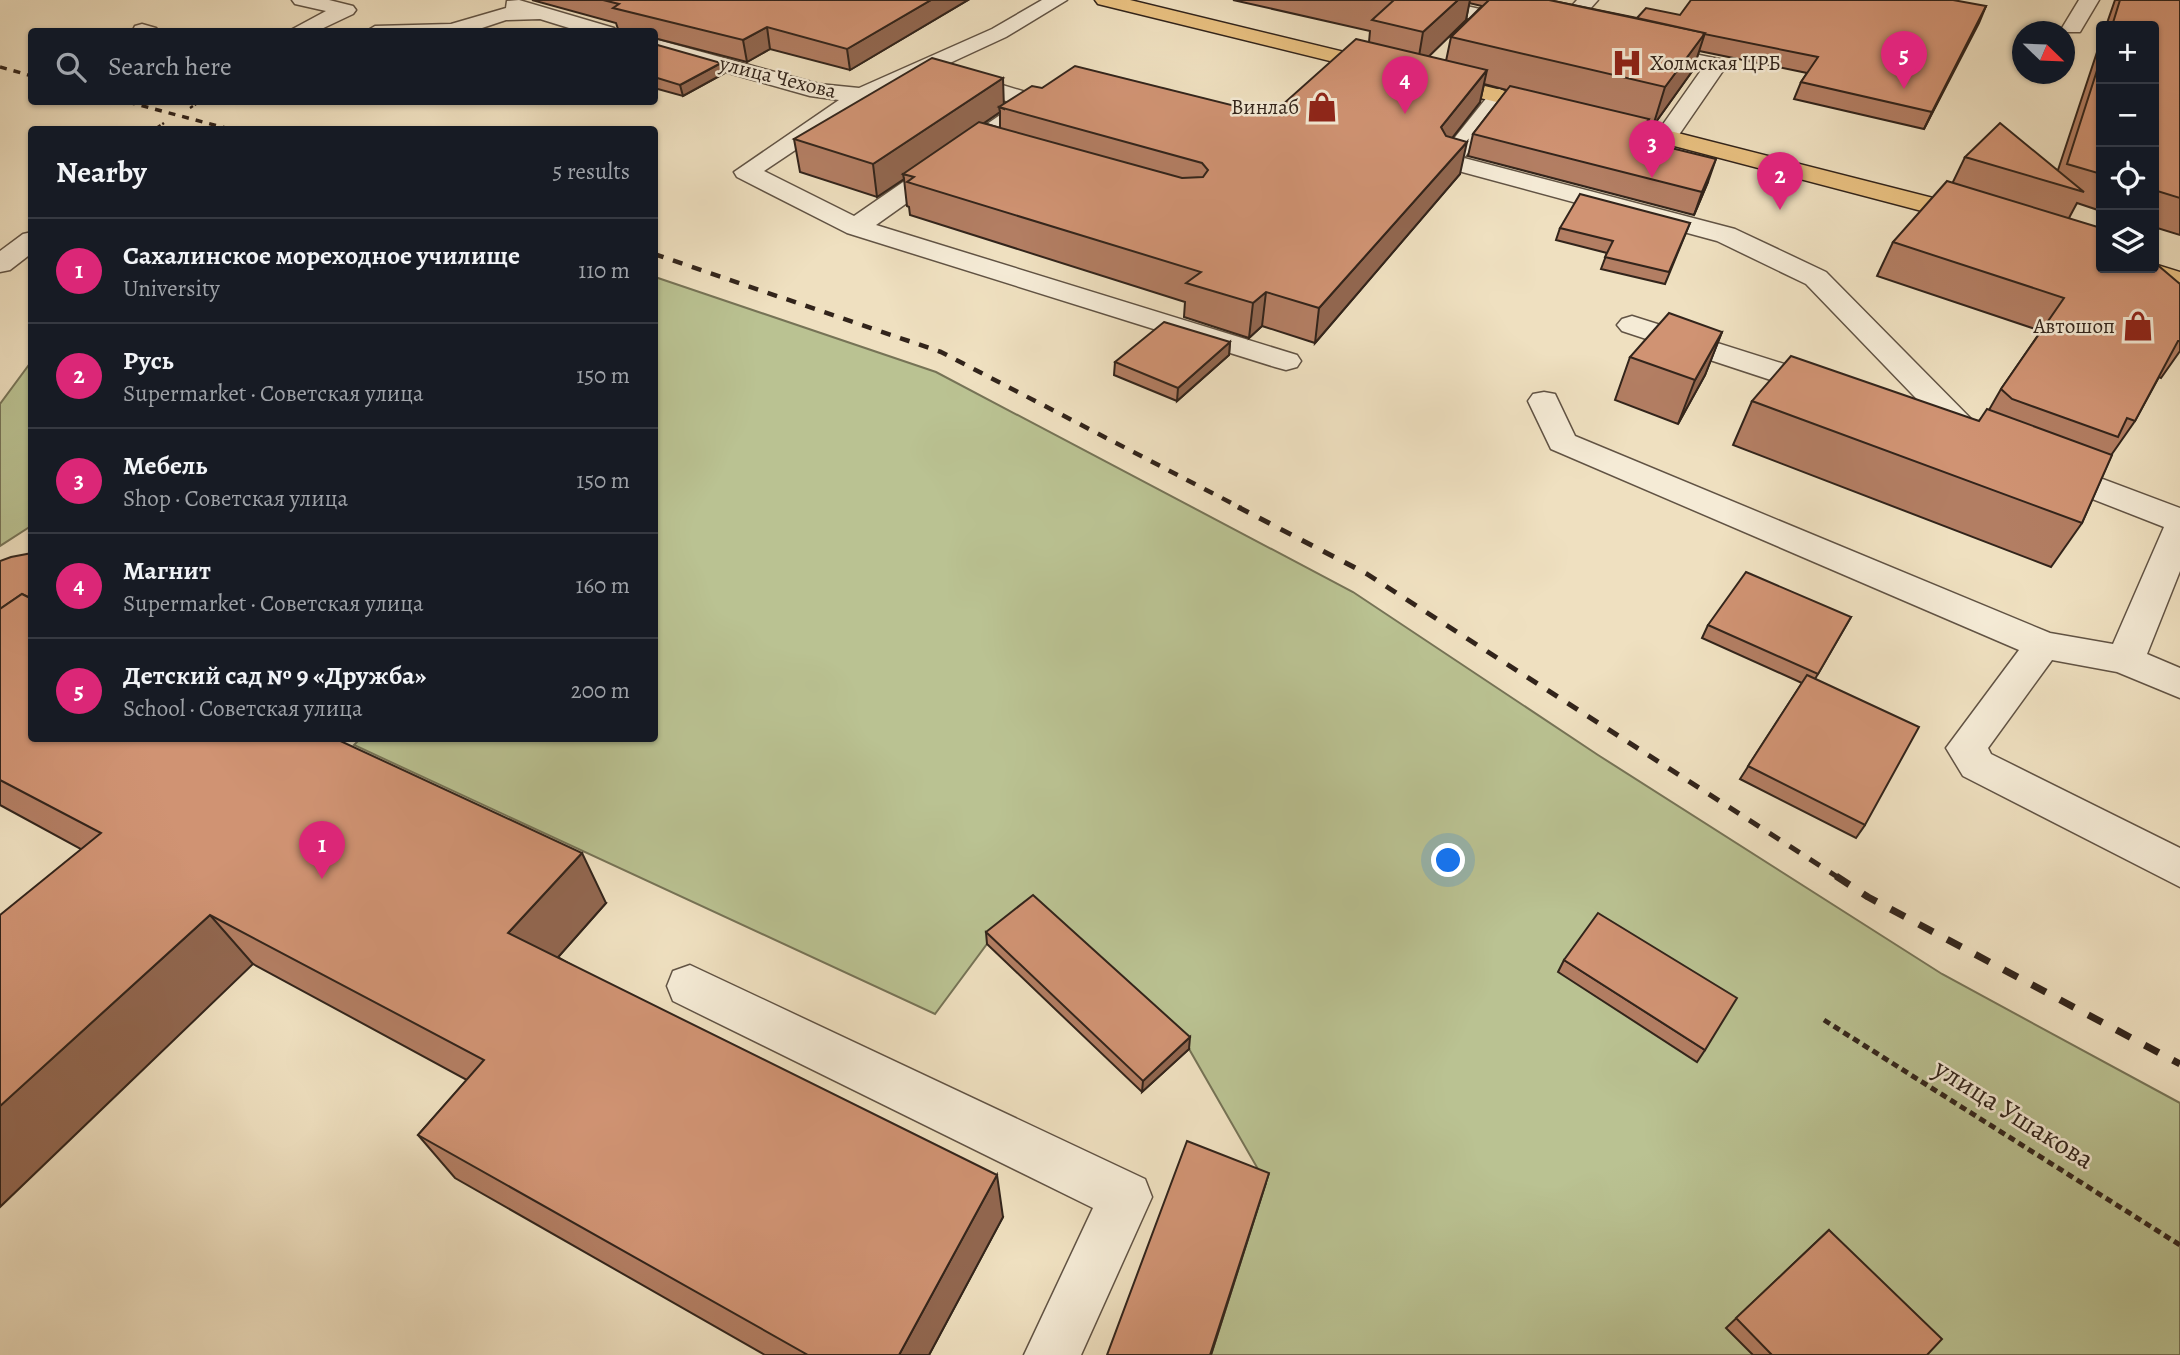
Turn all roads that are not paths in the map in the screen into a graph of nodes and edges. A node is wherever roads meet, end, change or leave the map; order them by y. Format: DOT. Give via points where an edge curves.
graph roads {
  1 [pos="302,0"];
  2 [pos="496,0"];
  3 [pos="1057,0"];
  4 [pos="1105,0"];
  5 [pos="1411,0"];
  6 [pos="1588,0"];
  7 [pos="2089,0"];
  8 [pos="539,13"];
  9 [pos="1486,16"];
  10 [pos="1510,21"];
  11 [pos="2075,24"];
  12 [pos="1535,26"];
  13 [pos="306,28"];
  14 [pos="459,28"];
  15 [pos="593,28"];
  16 [pos="1559,32"];
  17 [pos="1468,34"];
  18 [pos="1586,37"];
  19 [pos="658,46"];
  20 [pos="1625,46"];
  21 [pos="1441,60"];
  22 [pos="919,68"];
  23 [pos="1423,78"];
  24 [pos="862,95"];
  25 [pos="1500,96"];
  26 [pos="1666,137"];
  27 [pos="975,142"];
  28 [pos="1002,150"];
  29 [pos="2000,225"];
  30 [pos="856,227"];
  31 [pos="28,243"];
  32 [pos="0,264"];
  33 [pos="2154,273"];
  34 [pos="2180,281"];
  35 [pos="1632,326"];
  36 [pos="1286,361"];
  37 [pos="1851,397"];
  38 [pos="1544,401"];
  39 [pos="1913,419"];
  40 [pos="2001,452"];
  41 [pos="2180,520"];
  42 [pos="2180,529"];
  43 [pos="2043,645"];
  44 [pos="2125,660"];
  45 [pos="2180,684"];
  46 [pos="2180,869"];
  47 [pos="690,986"];
  48 [pos="1052,1355"];
  1 -- 13 [label="street" via="346,10"];
  2 -- 8 [label="street"];
  3 -- 22 [label="street" via="999,33"];
  4 -- 23 [label="main road"];
  5 -- 9 [label="street"];
  6 -- 16 [label="street"];
  7 -- 11 [label="street"];
  8 -- 14 [label="street" via="504,14"];
  8 -- 15 [label="street"];
  9 -- 10 [label="street"];
  9 -- 17 [label="street"];
  12 -- 16 [label="street"];
  16 -- 18 [label="street"];
  19 -- 24 [label="street, улица Чехова" via="818,91"];
  20 -- 26 [label="street" via="1716,65"];
  21 -- 23 [label="street"];
  22 -- 24 [label="street"];
  22 -- 27 [label="street" via="1034,102"];
  23 -- 25 [label="main road"];
  24 -- 30 [label="street" via="746,173"];
  25 -- 26 [label="main road"];
  25 -- 40 [label="street" via="1449,161 1726,235 1816,278"];
  26 -- 29 [label="main road"];
  27 -- 28 [label="street"];
  27 -- 30 [label="street"];
  30 -- 36 [label="street"];
  31 -- 32 [label="street"];
  33 -- 34 [label="main road"];
  35 -- 37 [label="street" via="1776,369"];
  38 -- 43 [label="street" via="1562,442"];
  39 -- 40 [label="street"];
  40 -- 41 [label="street"];
  42 -- 44 [label="street"];
  43 -- 44 [label="street"];
  43 -- 46 [label="street" via="1966,748 1977,765"];
  44 -- 45 [label="street"];
  47 -- 48 [label="street" via="1126,1197"];
}
